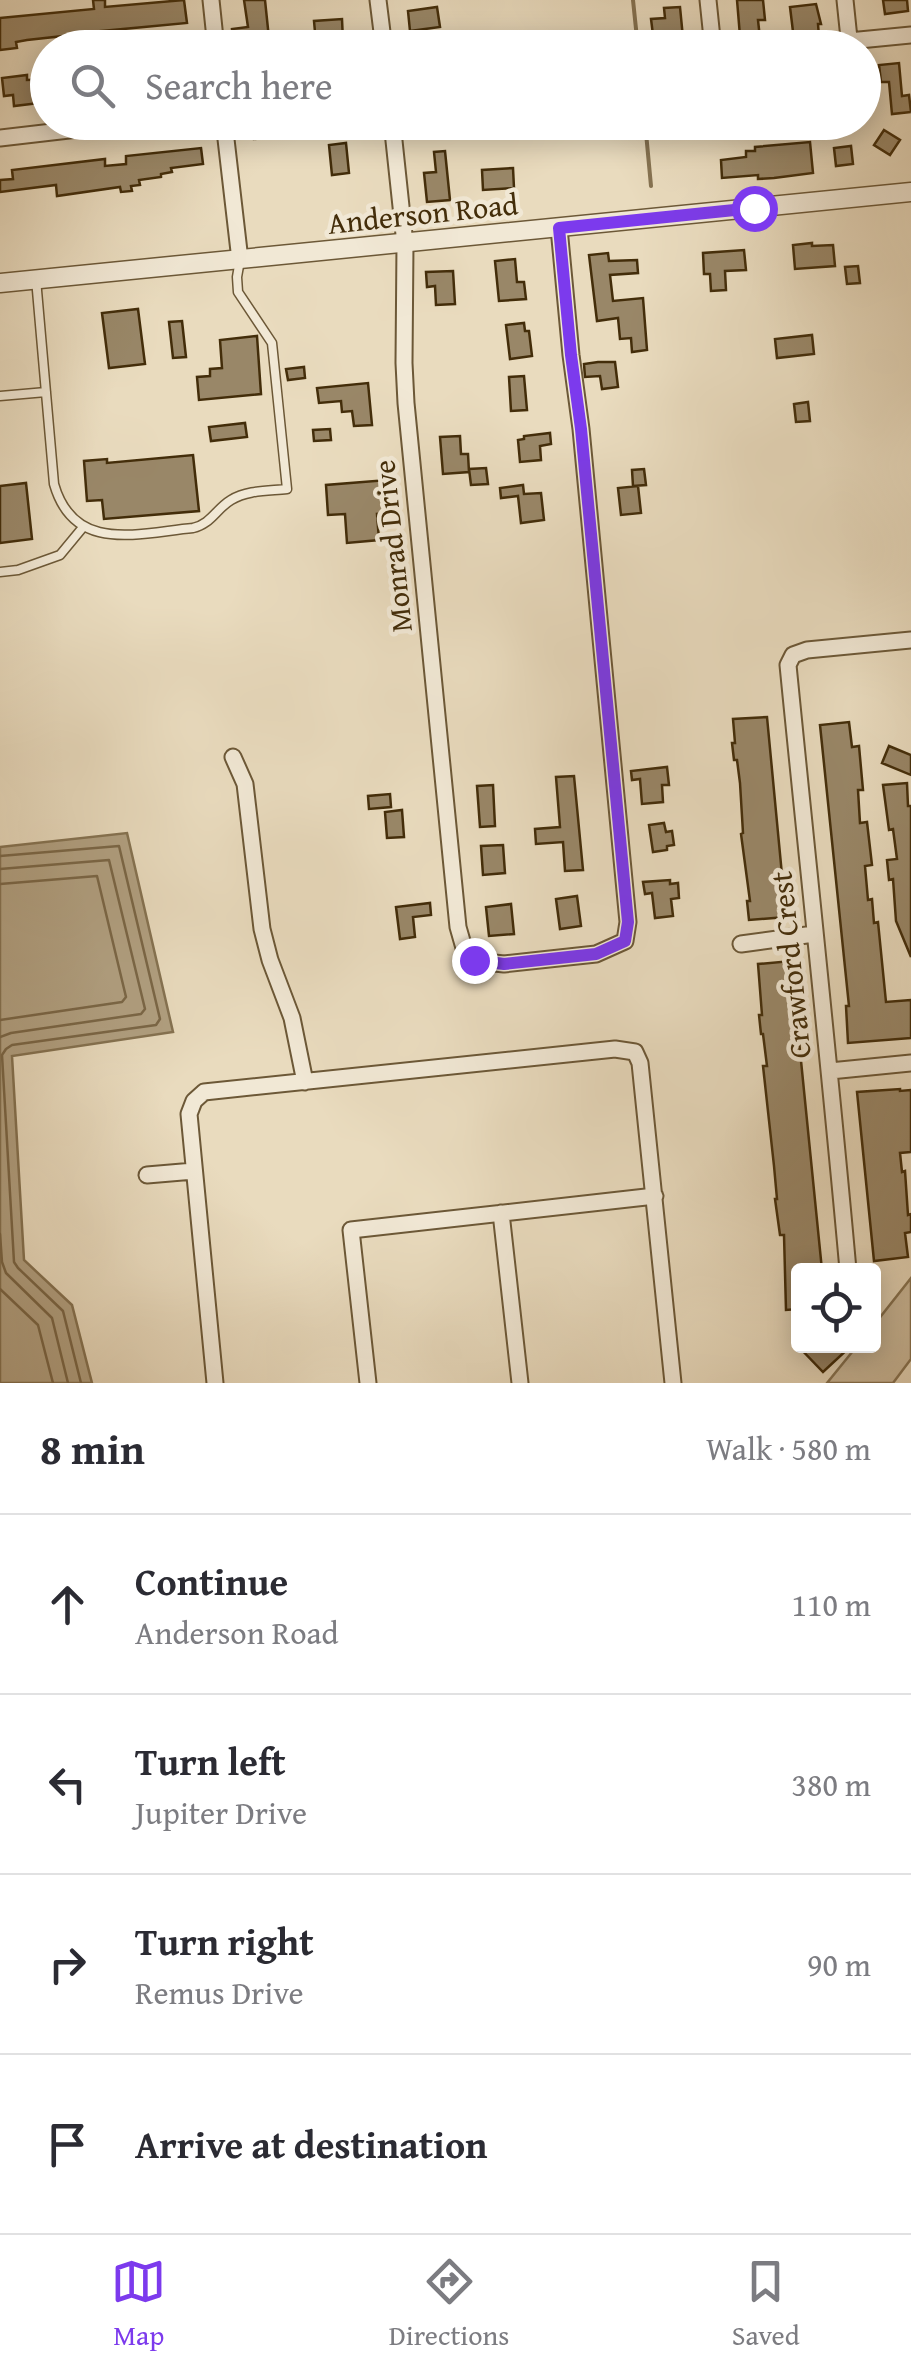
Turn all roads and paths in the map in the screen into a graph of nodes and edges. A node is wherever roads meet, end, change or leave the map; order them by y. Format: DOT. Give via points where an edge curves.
graph roads {
  1 [pos="212,0"];
  2 [pos="378,0"];
  3 [pos="708,0"];
  4 [pos="845,0"];
  5 [pos="214,30"];
  6 [pos="382,30"];
  7 [pos="711,30"];
  8 [pos="848,30"];
  9 [pos="911,35"];
  10 [pos="881,39"];
  11 [pos="30,135"];
  12 [pos="0,138"];
  13 [pos="226,140"];
  14 [pos="394,140"];
  15 [pos="911,192"];
  16 [pos="559,228"];
  17 [pos="405,244"];
  18 [pos="240,260"];
  19 [pos="36,280"];
  20 [pos="0,283"];
  21 [pos="46,392"];
  22 [pos="0,396"];
  23 [pos="84,526"];
  24 [pos="0,572"];
  25 [pos="911,640"];
  26 [pos="233,757"];
  27 [pos="814,934"];
  28 [pos="741,944"];
  29 [pos="911,1063"];
  30 [pos="830,1071"];
  31 [pos="306,1082"];
  32 [pos="194,1170"];
  33 [pos="147,1175"];
  34 [pos="654,1196"];
  35 [pos="501,1214"];
  36 [pos="847,1263"];
  37 [pos="215,1383"];
  38 [pos="368,1383"];
  39 [pos="520,1383"];
  40 [pos="673,1383"];
  1 -- 5 [label="street"];
  2 -- 6 [label="street"];
  3 -- 7 [label="street"];
  4 -- 8 [label="street"];
  9 -- 10 [label="street"];
  11 -- 12 [label="street"];
  13 -- 18 [label="street"];
  14 -- 17 [label="street, Monrad Drive"];
  15 -- 16 [label="street, Anderson Road"];
  16 -- 17 [label="street, Anderson Road"];
  16 -- 17 [label="street, Monrad Drive" via="628,908 625,941 596,954 504,964 474,960 458,928 404,363"];
  17 -- 18 [label="street, Anderson Road"];
  18 -- 19 [label="street, Anderson Road"];
  18 -- 23 [label="lane" via="238,292 272,342 286,489 236,497 203,526 104,534"];
  19 -- 20 [label="street, Anderson Road"];
  19 -- 21 [label="lane"];
  21 -- 22 [label="lane"];
  21 -- 23 [label="lane" via="54,484"];
  23 -- 24 [label="lane" via="60,555"];
  25 -- 27 [label="street, Crawford Crest" via="807,650 788,665"];
  26 -- 31 [label="street" via="245,784 262,929"];
  27 -- 28 [label="street"];
  27 -- 30 [label="street, Crawford Crest"];
  29 -- 30 [label="street"];
  30 -- 36 [label="street, Crawford Crest"];
  31 -- 32 [label="street" via="204,1092 189,1114"];
  31 -- 34 [label="street" via="616,1048 635,1052"];
  32 -- 33 [label="street"];
  32 -- 37 [label="street"];
  34 -- 35 [label="street"];
  34 -- 40 [label="street"];
  35 -- 38 [label="street" via="352,1230"];
  35 -- 39 [label="street"];
}
